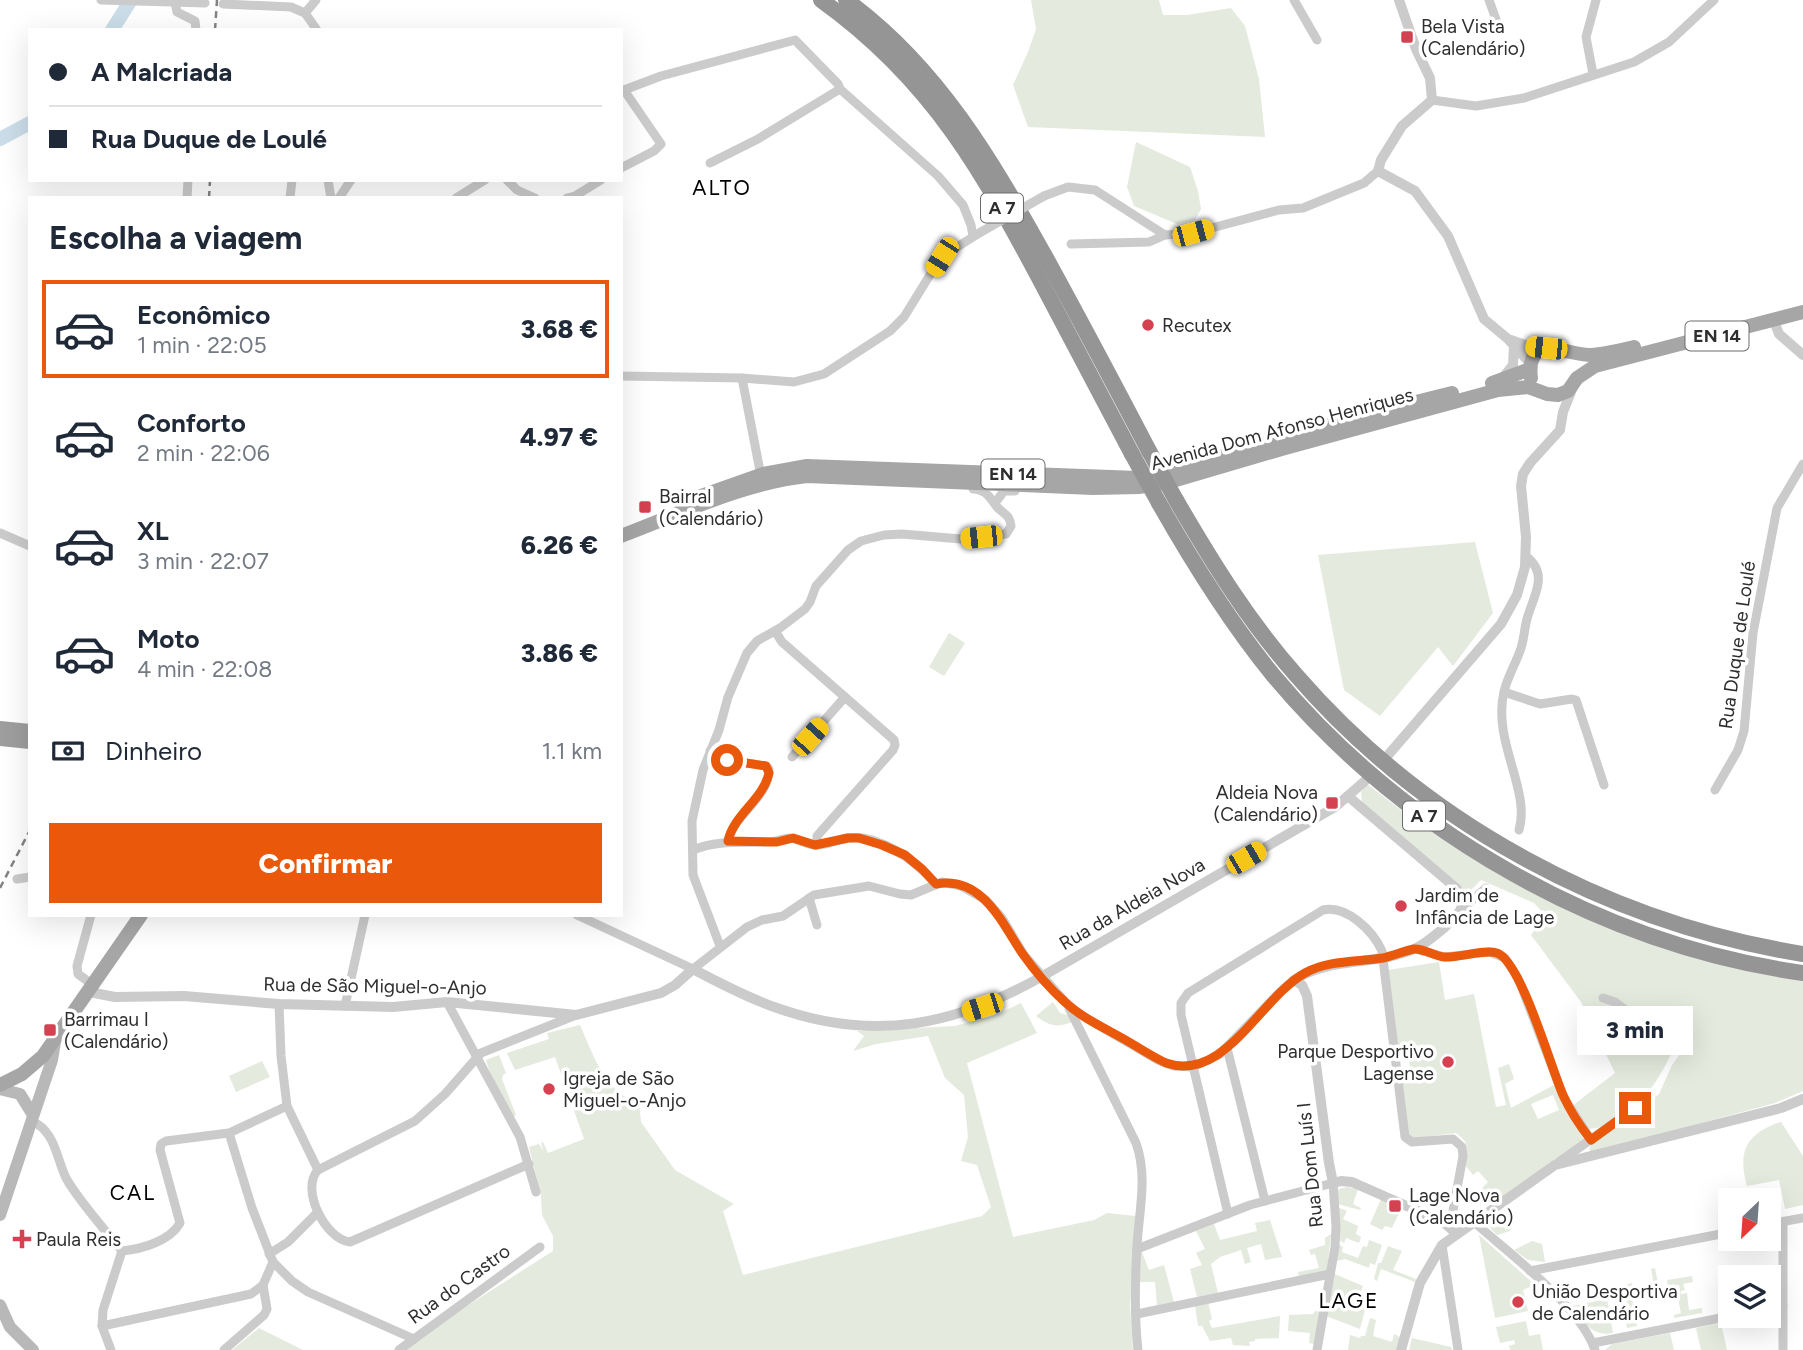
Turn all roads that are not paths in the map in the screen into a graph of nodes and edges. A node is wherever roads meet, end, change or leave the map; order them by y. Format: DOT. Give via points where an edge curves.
graph roads {
  1 [pos="102,0"];
  2 [pos="316,0"];
  3 [pos="821,0"];
  4 [pos="846,0"];
  5 [pos="1294,0"];
  6 [pos="1399,0"];
  7 [pos="1489,0"];
  8 [pos="1596,0"];
  9 [pos="1714,0"];
  10 [pos="175,2"];
  11 [pos="205,3"];
  12 [pos="223,4"];
  13 [pos="306,13"];
  14 [pos="1498,25"];
  15 [pos="196,28"];
  16 [pos="316,28"];
  17 [pos="1317,40"];
  18 [pos="1593,74"];
  19 [pos="840,89"];
  20 [pos="623,91"];
  21 [pos="1432,100"];
  22 [pos="710,163"];
  23 [pos="623,168"];
  24 [pos="1378,171"];
  25 [pos="482,182"];
  26 [pos="509,182"];
  27 [pos="598,182"];
  28 [pos="459,196"];
  29 [pos="530,196"];
  30 [pos="575,196"];
  31 [pos="977,234"];
  32 [pos="1165,235"];
  33 [pos="1071,244"];
  34 [pos="1803,303"];
  35 [pos="1803,312"];
  36 [pos="1774,321"];
  37 [pos="1511,342"];
  38 [pos="1546,348"];
  39 [pos="1564,350"];
  40 [pos="1803,355"];
  41 [pos="1530,366"];
  42 [pos="623,376"];
  43 [pos="742,378"];
  44 [pos="1576,380"];
  45 [pos="1500,381"];
  46 [pos="1543,392"];
  47 [pos="1563,412"];
  48 [pos="1803,464"];
  49 [pos="760,471"];
  50 [pos="955,482"];
  51 [pos="1054,487"];
  52 [pos="995,503"];
  53 [pos="623,524"];
  54 [pos="0,533"];
  55 [pos="623,535"];
  56 [pos="28,546"];
  57 [pos="1526,556"];
  58 [pos="775,631"];
  59 [pos="1504,692"];
  60 [pos="845,697"];
  61 [pos="0,728"];
  62 [pos="28,731"];
  63 [pos="0,739"];
  64 [pos="28,742"];
  65 [pos="710,751"];
  66 [pos="1389,754"];
  67 [pos="792,757"];
  68 [pos="1365,781"];
  69 [pos="1604,785"];
  70 [pos="1715,790"];
  71 [pos="1349,797"];
  72 [pos="1519,830"];
  73 [pos="728,841"];
  74 [pos="817,845"];
  75 [pos="692,850"];
  76 [pos="28,877"];
  77 [pos="17,879"];
  78 [pos="936,884"];
  79 [pos="1486,888"];
  80 [pos="809,898"];
  81 [pos="1462,909"];
  82 [pos="90,917"];
  83 [pos="140,917"];
  84 [pos="365,917"];
  85 [pos="581,917"];
  86 [pos="817,925"];
  87 [pos="720,946"];
  88 [pos="1415,949"];
  89 [pos="1803,954"];
  90 [pos="1383,958"];
  91 [pos="693,969"];
  92 [pos="1803,973"];
  93 [pos="1041,977"];
  94 [pos="1294,980"];
  95 [pos="91,988"];
  96 [pos="1603,998"];
  97 [pos="447,1002"];
  98 [pos="468,1003"];
  99 [pos="279,1004"];
  100 [pos="1067,1004"];
  101 [pos="345,1006"];
  102 [pos="541,1011"];
  103 [pos="576,1015"];
  104 [pos="457,1018"];
  105 [pos="547,1027"];
  106 [pos="55,1042"];
  107 [pos="1227,1048"];
  108 [pos="1678,1049"];
  109 [pos="477,1056"];
  110 [pos="1193,1067"];
  111 [pos="28,1070"];
  112 [pos="0,1087"];
  113 [pos="43,1087"];
  114 [pos="1803,1099"];
  115 [pos="26,1101"];
  116 [pos="287,1106"];
  117 [pos="1635,1108"];
  118 [pos="32,1118"];
  119 [pos="229,1133"];
  120 [pos="1591,1140"];
  121 [pos="1583,1146"];
  122 [pos="1590,1158"];
  123 [pos="529,1164"];
  124 [pos="1555,1166"];
  125 [pos="318,1170"];
  126 [pos="1333,1183"];
  127 [pos="536,1192"];
  128 [pos="1265,1201"];
  129 [pos="318,1212"];
  130 [pos="1228,1214"];
  131 [pos="0,1215"];
  132 [pos="1803,1217"];
  133 [pos="1783,1222"];
  134 [pos="1475,1223"];
  135 [pos="1453,1230"];
  136 [pos="1718,1235"];
  137 [pos="1443,1245"];
  138 [pos="540,1247"];
  139 [pos="1137,1249"];
  140 [pos="122,1251"];
  141 [pos="271,1258"];
  142 [pos="1426,1270"];
  143 [pos="1530,1271"];
  144 [pos="1330,1274"];
  145 [pos="1447,1276"];
  146 [pos="263,1285"];
  147 [pos="0,1305"];
  148 [pos="1783,1306"];
  149 [pos="1136,1314"];
  150 [pos="1718,1319"];
  151 [pos="102,1326"];
  152 [pos="414,1339"];
  153 [pos="1594,1346"];
  154 [pos="33,1350"];
  155 [pos="111,1350"];
  156 [pos="225,1350"];
  157 [pos="399,1350"];
  158 [pos="1138,1350"];
  159 [pos="1317,1350"];
  160 [pos="1401,1350"];
  161 [pos="1458,1350"];
  162 [pos="1783,1350"];
  1 -- 10 [label="street"];
  2 -- 13 [label="street"];
  3 -- 92 [label="highway, A 7, bridge" via="894,60 955,134 1006,217 1159,503 1222,607 1274,676 1333,739 1412,807 1510,872 1597,915 1695,949"];
  4 -- 89 [label="highway, A 7, bridge" via="914,59 976,138 1012,195 1176,500 1233,593 1283,661 1353,735 1412,784 1514,852 1599,895 1695,930"];
  5 -- 17 [label="street"];
  6 -- 21 [label="street" via="1430,78"];
  7 -- 14 [label="street"];
  8 -- 18 [label="street" via="1586,37"];
  9 -- 18 [label="street" via="1651,54"];
  10 -- 11 [label="street"];
  10 -- 15 [label="street" via="177,12 195,21"];
  12 -- 13 [label="street" via="278,5"];
  13 -- 16 [label="street"];
  18 -- 21 [label="street" via="1500,102 1475,106"];
  19 -- 20 [label="street" via="795,40 661,76"];
  19 -- 22 [label="street"];
  19 -- 31 [label="street" via="938,176 963,205"];
  20 -- 23 [label="street" via="661,144"];
  21 -- 24 [label="street" via="1402,126"];
  24 -- 32 [label="street" via="1364,183 1303,208"];
  24 -- 37 [label="street" via="1415,191 1448,236 1484,319"];
  25 -- 28 [label="street"];
  26 -- 29 [label="street"];
  27 -- 30 [label="street"];
  31 -- 32 [label="street, bridge" via="1068,187 1095,190"];
  31 -- 43 [label="street" via="942,257 890,331 824,374 794,382"];
  32 -- 33 [label="street" via="1149,242"];
  34 -- 39 [label="main road, EN 14" via="1629,348 1593,355"];
  35 -- 36 [label="main road, Avenida Dom Afonso Henriques / EN 14"];
  36 -- 40 [label="street" via="1779,334"];
  36 -- 44 [label="main road, Avenida Dom Afonso Henriques / EN 14" via="1595,366"];
  37 -- 38 [label="street"];
  37 -- 41 [label="street"];
  37 -- 45 [label="street" via="1513,365"];
  38 -- 39 [label="main road, EN 14"];
  38 -- 41 [label="main road, Avenida Dom Afonso Henriques / EN 14"];
  39 -- 44 [label="main road" via="1576,362"];
  41 -- 45 [label="main road, Avenida Dom Afonso Henriques / EN 14"];
  41 -- 46 [label="main road" via="1530,377"];
  42 -- 43 [label="street"];
  43 -- 49 [label="street"];
  44 -- 46 [label="main road, Avenida Dom Afonso Henriques / EN 14" via="1563,393"];
  44 -- 47 [label="street"];
  45 -- 53 [label="main road, Avenida Dom Afonso Henriques / EN 14" via="1138,478 807,466 735,482"];
  46 -- 47 [label="street"];
  46 -- 51 [label="main road, Avenida Dom Afonso Henriques / EN 14" via="1515,387 1498,390 1169,482 1139,487"];
  47 -- 57 [label="street" via="1560,430 1523,474"];
  48 -- 70 [label="street, Rua Duque de Loulé" via="1777,508 1753,633 1744,731"];
  50 -- 51 [label="main road, Avenida Dom Afonso Henriques / EN 14"];
  50 -- 52 [label="street" via="962,489 982,490"];
  50 -- 55 [label="main road, Avenida Dom Afonso Henriques / EN 14" via="843,476 783,479"];
  51 -- 52 [label="street" via="1049,493 1004,491"];
  52 -- 58 [label="street" via="1011,522 1009,531 1001,536 961,540 884,535 854,545 816,586 805,609"];
  54 -- 56 [label="street"];
  57 -- 59 [label="street" via="1538,570 1539,584"];
  57 -- 66 [label="street" via="1506,617"];
  58 -- 60 [label="street"];
  58 -- 65 [label="street" via="747,653"];
  59 -- 69 [label="street" via="1540,704 1576,700"];
  59 -- 72 [label="street" via="1501,720 1521,805"];
  60 -- 67 [label="street"];
  60 -- 74 [label="street" via="895,744 817,836"];
  61 -- 62 [label="highway"];
  63 -- 64 [label="highway"];
  65 -- 73 [label="street" via="727,760 769,769 765,785 740,816"];
  65 -- 75 [label="street" via="692,821"];
  68 -- 71 [label="street, Rua da Aldeia Nova"];
  71 -- 81 [label="street" via="1457,889"];
  71 -- 93 [label="street, Rua da Aldeia Nova"];
  73 -- 74 [label="street" via="793,838"];
  73 -- 75 [label="street"];
  74 -- 78 [label="street" via="848,838 871,841 914,862"];
  75 -- 87 [label="street" via="696,885"];
  76 -- 77 [label="street"];
  78 -- 80 [label="street" via="911,895 869,886"];
  78 -- 93 [label="street" via="961,886 986,900"];
  79 -- 81 [label="street"];
  80 -- 86 [label="street"];
  80 -- 87 [label="street" via="783,916 747,927"];
  81 -- 88 [label="street"];
  82 -- 95 [label="street" via="77,966"];
  83 -- 95 [label="main road"];
  84 -- 101 [label="street"];
  85 -- 91 [label="street"];
  87 -- 91 [label="street"];
  88 -- 90 [label="street"];
  88 -- 120 [label="street" via="1445,957 1490,952 1505,958 1518,978 1564,1098"];
  90 -- 94 [label="street" via="1318,968"];
  90 -- 110 [label="street" via="1365,926 1334,909 1323,910 1186,995 1180,1012"];
  90 -- 135 [label="street" via="1405,1137 1412,1142 1453,1139 1462,1147"];
  91 -- 93 [label="street, Rua da Aldeia Nova" via="777,1009 868,1026 915,1024 960,1014"];
  91 -- 103 [label="street, Rua de São Miguel-o-Anjo" via="661,992"];
  93 -- 100 [label="street"];
  94 -- 107 [label="street"];
  94 -- 126 [label="street, Rua Dom Luís I" via="1307,996"];
  95 -- 99 [label="street, Rua de São Miguel-o-Anjo" via="115,997 184,996"];
  95 -- 106 [label="main road"];
  96 -- 108 [label="street"];
  97 -- 98 [label="street, Rua de São Miguel-o-Anjo"];
  97 -- 101 [label="street, Rua de São Miguel-o-Anjo"];
  97 -- 104 [label="street"];
  98 -- 102 [label="street, Rua de São Miguel-o-Anjo"];
  98 -- 104 [label="street"];
  99 -- 101 [label="street, Rua de São Miguel-o-Anjo"];
  99 -- 116 [label="street"];
  100 -- 110 [label="street" via="1158,1060"];
  100 -- 139 [label="street" via="1140,1153 1143,1176"];
  102 -- 103 [label="street, Rua de São Miguel-o-Anjo"];
  102 -- 105 [label="street"];
  103 -- 105 [label="street"];
  104 -- 109 [label="street"];
  105 -- 109 [label="street"];
  106 -- 111 [label="main road"];
  106 -- 113 [label="main road"];
  107 -- 110 [label="street"];
  107 -- 128 [label="street"];
  109 -- 123 [label="street"];
  109 -- 125 [label="street" via="415,1121"];
  110 -- 130 [label="street"];
  111 -- 112 [label="main road"];
  111 -- 113 [label="main road" via="40,1074"];
  111 -- 115 [label="main road"];
  112 -- 115 [label="main road"];
  113 -- 118 [label="main road"];
  114 -- 122 [label="street"];
  115 -- 118 [label="main road"];
  116 -- 119 [label="street"];
  116 -- 125 [label="street"];
  117 -- 120 [label="street"];
  118 -- 131 [label="main road"];
  118 -- 140 [label="street" via="51,1137 67,1179"];
  119 -- 140 [label="street" via="161,1144 180,1223 152,1244"];
  119 -- 141 [label="street"];
  120 -- 121 [label="street"];
  121 -- 122 [label="street"];
  121 -- 124 [label="street"];
  122 -- 124 [label="street"];
  123 -- 127 [label="street"];
  123 -- 129 [label="street" via="355,1241 339,1239"];
  124 -- 134 [label="street"];
  125 -- 129 [label="street" via="311,1181"];
  126 -- 128 [label="street"];
  126 -- 135 [label="street" via="1352,1182"];
  126 -- 144 [label="street, Rua Dom Luís I" via="1336,1237"];
  128 -- 130 [label="street"];
  129 -- 141 [label="street"];
  130 -- 139 [label="street"];
  132 -- 133 [label="street"];
  133 -- 148 [label="street"];
  134 -- 135 [label="street"];
  134 -- 143 [label="street"];
  135 -- 137 [label="street"];
  136 -- 143 [label="street"];
  137 -- 142 [label="street"];
  137 -- 145 [label="street"];
  138 -- 152 [label="street, Rua do Castro"];
  139 -- 149 [label="street"];
  140 -- 151 [label="street"];
  141 -- 146 [label="street"];
  141 -- 152 [label="street" via="299,1287"];
  142 -- 145 [label="street" via="1437,1269"];
  142 -- 160 [label="street"];
  143 -- 153 [label="street" via="1568,1308"];
  144 -- 149 [label="street"];
  144 -- 159 [label="street, Rua Dom Luís I"];
  145 -- 161 [label="street"];
  146 -- 151 [label="street" via="251,1294"];
  146 -- 156 [label="street" via="264,1315"];
  147 -- 154 [label="main road" via="10,1327"];
  148 -- 162 [label="street"];
  149 -- 158 [label="street"];
  150 -- 153 [label="street"];
  151 -- 155 [label="street"];
  152 -- 157 [label="street, Rua do Castro"];
}
